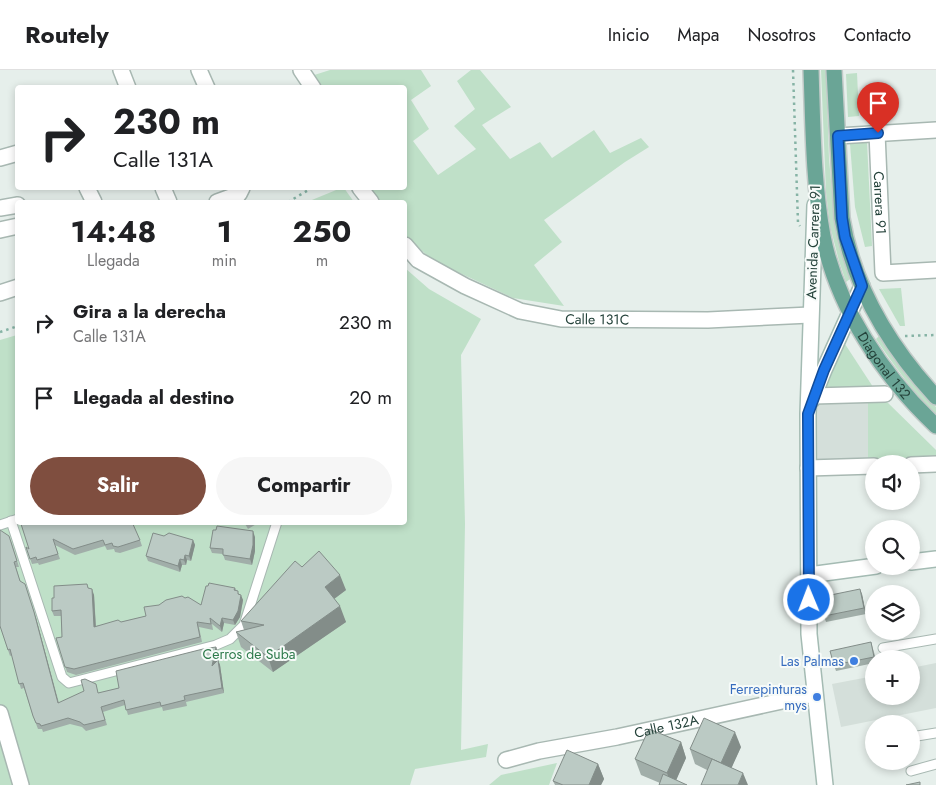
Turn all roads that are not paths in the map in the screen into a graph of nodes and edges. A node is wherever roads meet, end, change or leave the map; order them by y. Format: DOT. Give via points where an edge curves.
graph roads {
  1 [pos="121,70"];
  2 [pos="199,70"];
  3 [pos="301,70"];
  4 [pos="811,70"];
  5 [pos="834,70"];
  6 [pos="127,85"];
  7 [pos="206,85"];
  8 [pos="311,85"];
  9 [pos="936,130"];
  10 [pos="878,133"];
  11 [pos="838,136"];
  12 [pos="15,154"];
  13 [pos="0,158"];
  14 [pos="816,181"];
  15 [pos="362,190"];
  16 [pos="241,191"];
  17 [pos="221,200"];
  18 [pos="369,200"];
  19 [pos="15,206"];
  20 [pos="0,208"];
  21 [pos="15,227"];
  22 [pos="0,230"];
  23 [pos="407,247"];
  24 [pos="936,270"];
  25 [pos="862,286"];
  26 [pos="15,288"];
  27 [pos="0,293"];
  28 [pos="850,312"];
  29 [pos="810,315"];
  30 [pos="885,394"];
  31 [pos="813,396"];
  32 [pos="936,397"];
  33 [pos="808,414"];
  34 [pos="936,426"];
  35 [pos="936,464"];
  36 [pos="920,465"];
  37 [pos="865,466"];
  38 [pos="808,468"];
  39 [pos="14,520"];
  40 [pos="0,525"];
  41 [pos="16,525"];
  42 [pos="276,525"];
  43 [pos="936,559"];
  44 [pos="920,561"];
  45 [pos="865,567"];
  46 [pos="809,575"];
  47 [pos="936,639"];
  48 [pos="883,648"];
  49 [pos="814,694"];
  50 [pos="0,713"];
  51 [pos="936,733"];
  52 [pos="920,736"];
  53 [pos="512,758"];
  54 [pos="936,764"];
  55 [pos="911,771"];
  56 [pos="21,785"];
  57 [pos="825,785"];
  1 -- 6 [label="street"];
  2 -- 7 [label="street"];
  3 -- 8 [label="street"];
  4 -- 14 [label="main road, Avenida Carrera 91"];
  5 -- 11 [label="main road, Avenida Carrera 91"];
  9 -- 10 [label="street"];
  10 -- 11 [label="street"];
  10 -- 24 [label="street, Carrera 91" via="883,274"];
  11 -- 25 [label="main road, Avenida Carrera 91" via="845,237"];
  12 -- 13 [label="street"];
  14 -- 28 [label="main road, Diagonal 132" via="828,256"];
  14 -- 29 [label="street, Avenida Carrera 91"];
  15 -- 18 [label="street"];
  16 -- 17 [label="street"];
  19 -- 20 [label="street"];
  21 -- 22 [label="street"];
  23 -- 29 [label="street, Calle 131C" via="418,260 465,286 520,311 561,319 708,320"];
  25 -- 28 [label="street, Avenida Carrera 91"];
  25 -- 32 [label="main road, Diagonal 132" via="888,336"];
  26 -- 27 [label="street"];
  28 -- 31 [label="street, Avenida Carrera 91"];
  28 -- 34 [label="main road, Diagonal 132" via="890,376"];
  29 -- 33 [label="street, Avenida Carrera 91"];
  30 -- 31 [label="street"];
  31 -- 33 [label="street, Avenida Carrera 91"];
  33 -- 38 [label="street, Avenida Carrera 91"];
  35 -- 36 [label="street"];
  37 -- 38 [label="street"];
  38 -- 46 [label="street, Avenida Carrera 91"];
  39 -- 40 [label="lane"];
  41 -- 42 [label="lane" via="62,677 69,683 230,639 244,625"];
  43 -- 44 [label="street"];
  45 -- 46 [label="street"];
  46 -- 49 [label="street, Avenida Carrera 91"];
  47 -- 48 [label="lane"];
  49 -- 53 [label="street, Calle 132A" via="758,712"];
  49 -- 57 [label="street, Avenida Carrera 91"];
  50 -- 56 [label="street"];
  51 -- 52 [label="lane"];
  54 -- 55 [label="lane"];
}
